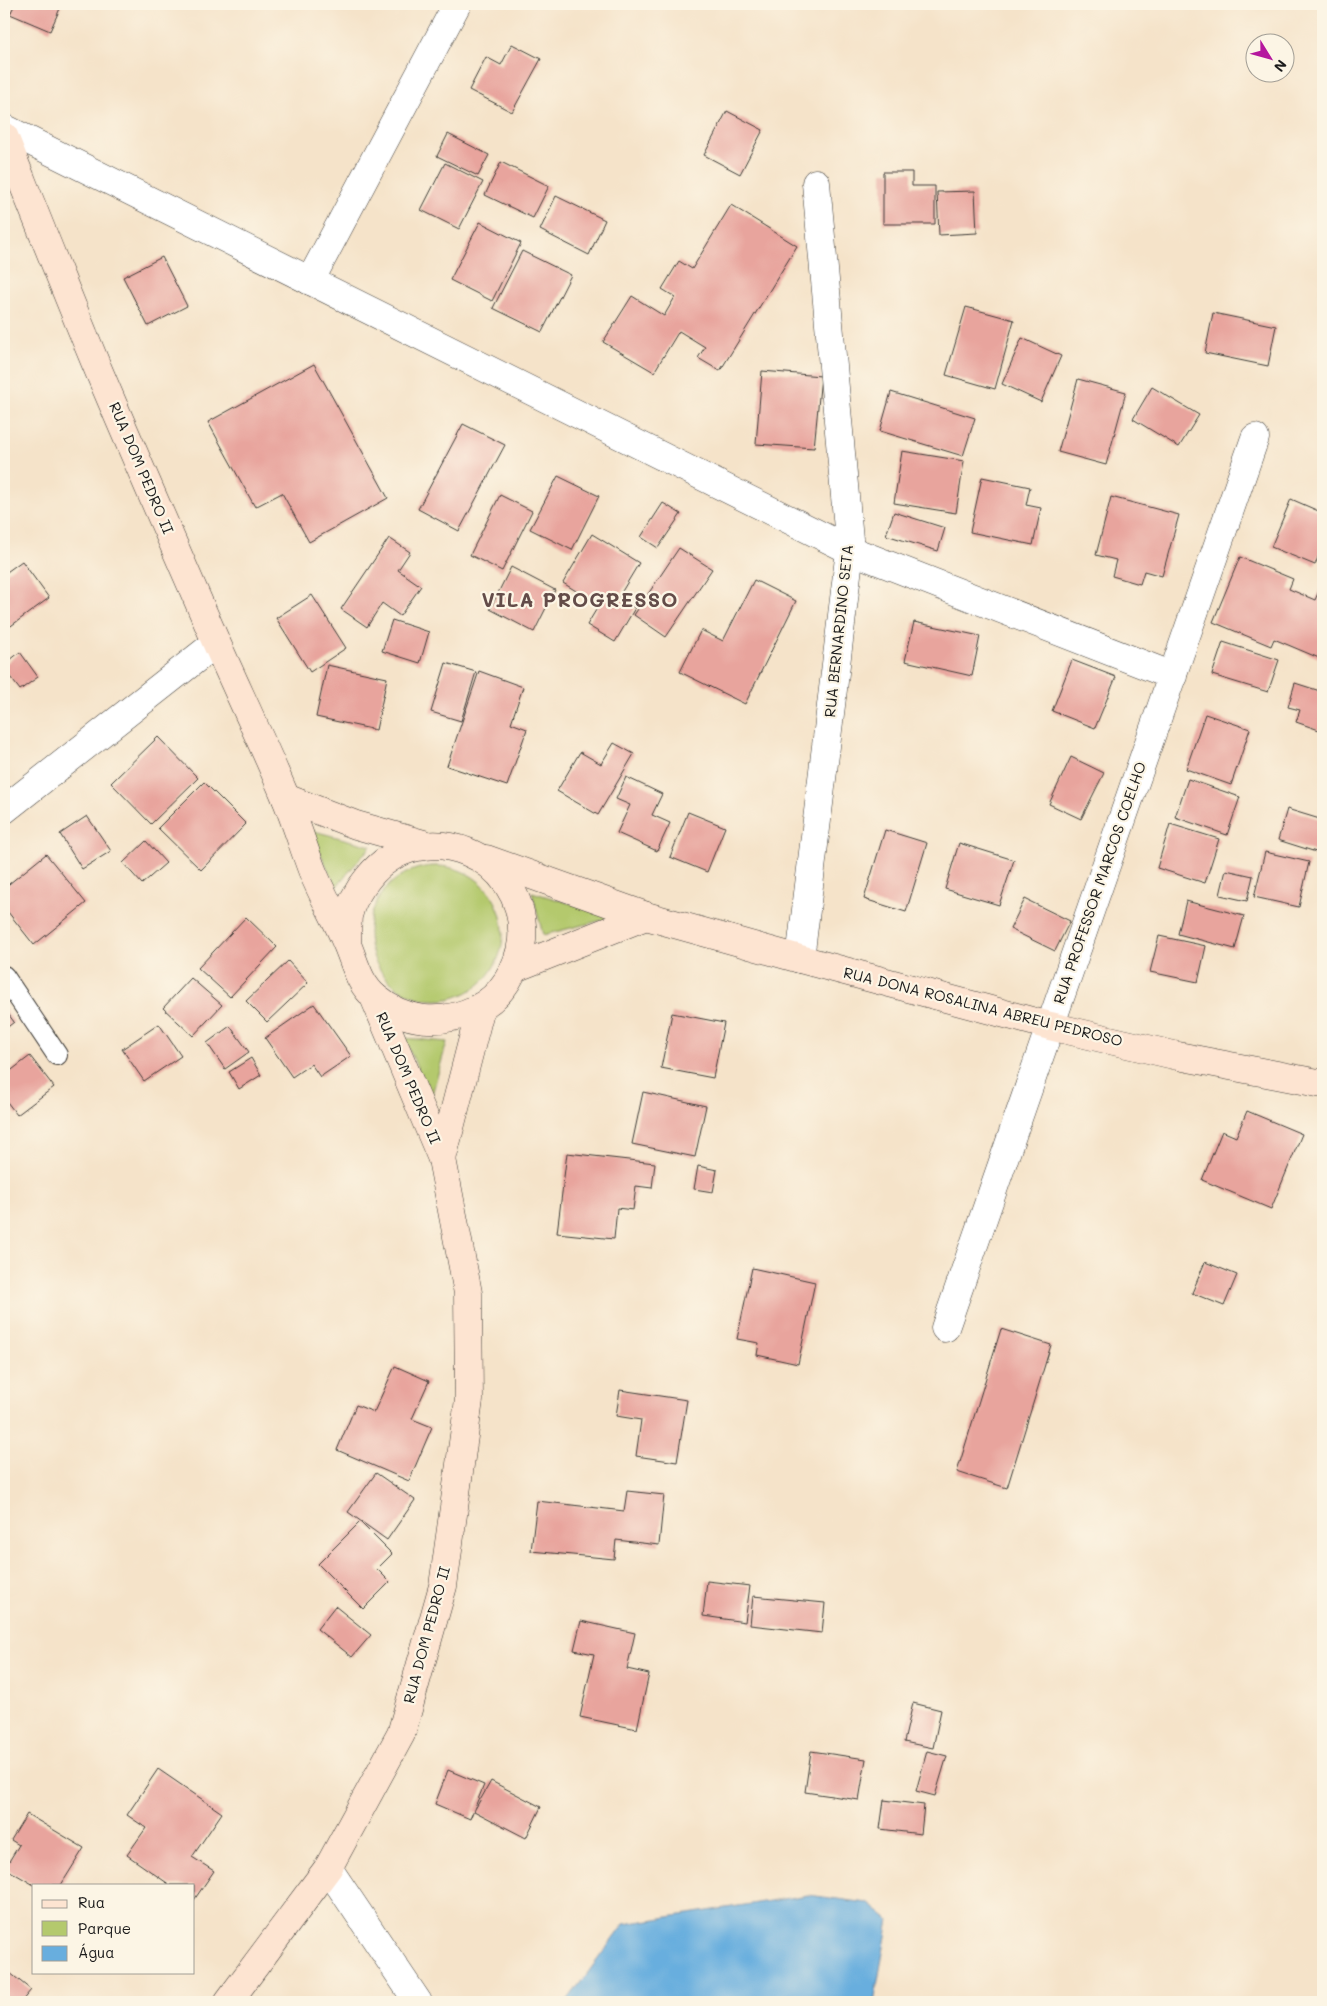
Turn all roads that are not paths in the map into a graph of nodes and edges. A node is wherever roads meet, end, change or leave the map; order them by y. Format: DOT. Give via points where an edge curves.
graph roads {
  1 [pos="457,4"];
  2 [pos="4,128"];
  3 [pos="4,136"];
  4 [pos="816,183"];
  5 [pos="310,281"];
  6 [pos="1255,438"];
  7 [pos="850,550"];
  8 [pos="216,643"];
  9 [pos="1173,676"];
  10 [pos="286,798"];
  11 [pos="4,810"];
  12 [pos="427,845"];
  13 [pos="478,856"];
  14 [pos="646,916"];
  15 [pos="347,944"];
  16 [pos="800,959"];
  17 [pos="515,968"];
  18 [pos="4,976"];
  19 [pos="374,997"];
  20 [pos="481,1007"];
  21 [pos="1050,1026"];
  22 [pos="57,1055"];
  23 [pos="1323,1084"];
  24 [pos="442,1160"];
  25 [pos="945,1328"];
  26 [pos="328,1868"];
  27 [pos="228,2002"];
  28 [pos="418,2002"];
  1 -- 5 [label="street"];
  2 -- 5 [label="street"];
  3 -- 8 [label="main road, RUA DOM PEDRO II" via="96,364"];
  4 -- 7 [label="street, RUA BERNARDINO SETA"];
  5 -- 7 [label="street"];
  6 -- 9 [label="street, RUA PROFESSOR MARCOS COELHO"];
  7 -- 9 [label="street"];
  7 -- 16 [label="street, RUA BERNARDINO SETA"];
  8 -- 10 [label="main road, RUA DOM PEDRO II"];
  8 -- 11 [label="street"];
  9 -- 21 [label="street, RUA PROFESSOR MARCOS COELHO"];
  10 -- 12 [label="main road, RUA DOM PEDRO II" via="356,825"];
  10 -- 15 [label="main road, RUA DOM PEDRO II" via="313,873"];
  12 -- 13 [label="main road, RUA DOM PEDRO II" via="453,847"];
  12 -- 15 [label="main road, RUA DOM PEDRO II" via="400,852 376,868 358,890 348,916"];
  13 -- 14 [label="main road, RUA DONA ROSALINA ABREU PEDROSO"];
  13 -- 17 [label="main road, RUA DOM PEDRO II" via="498,872 516,901 521,917 522,943"];
  14 -- 16 [label="main road, RUA DONA ROSALINA ABREU PEDROSO"];
  14 -- 17 [label="main road"];
  15 -- 19 [label="main road, RUA DOM PEDRO II" via="356,973"];
  16 -- 21 [label="main road, RUA DONA ROSALINA ABREU PEDROSO"];
  17 -- 20 [label="main road, RUA DOM PEDRO II" via="501,990"];
  18 -- 22 [label="lane"];
  19 -- 20 [label="main road, RUA DOM PEDRO II" via="398,1013 426,1020 455,1018"];
  19 -- 24 [label="main road, RUA DOM PEDRO II"];
  20 -- 24 [label="main road, RUA DOM PEDRO II"];
  21 -- 23 [label="main road, RUA DONA ROSALINA ABREU PEDROSO" via="1178,1056"];
  21 -- 25 [label="street, RUA PROFESSOR MARCOS COELHO"];
  24 -- 26 [label="main road, RUA DOM PEDRO II" via="468,1294 469,1400 443,1586 401,1734"];
  26 -- 27 [label="main road, RUA DOM PEDRO II"];
  26 -- 28 [label="street"];
}
